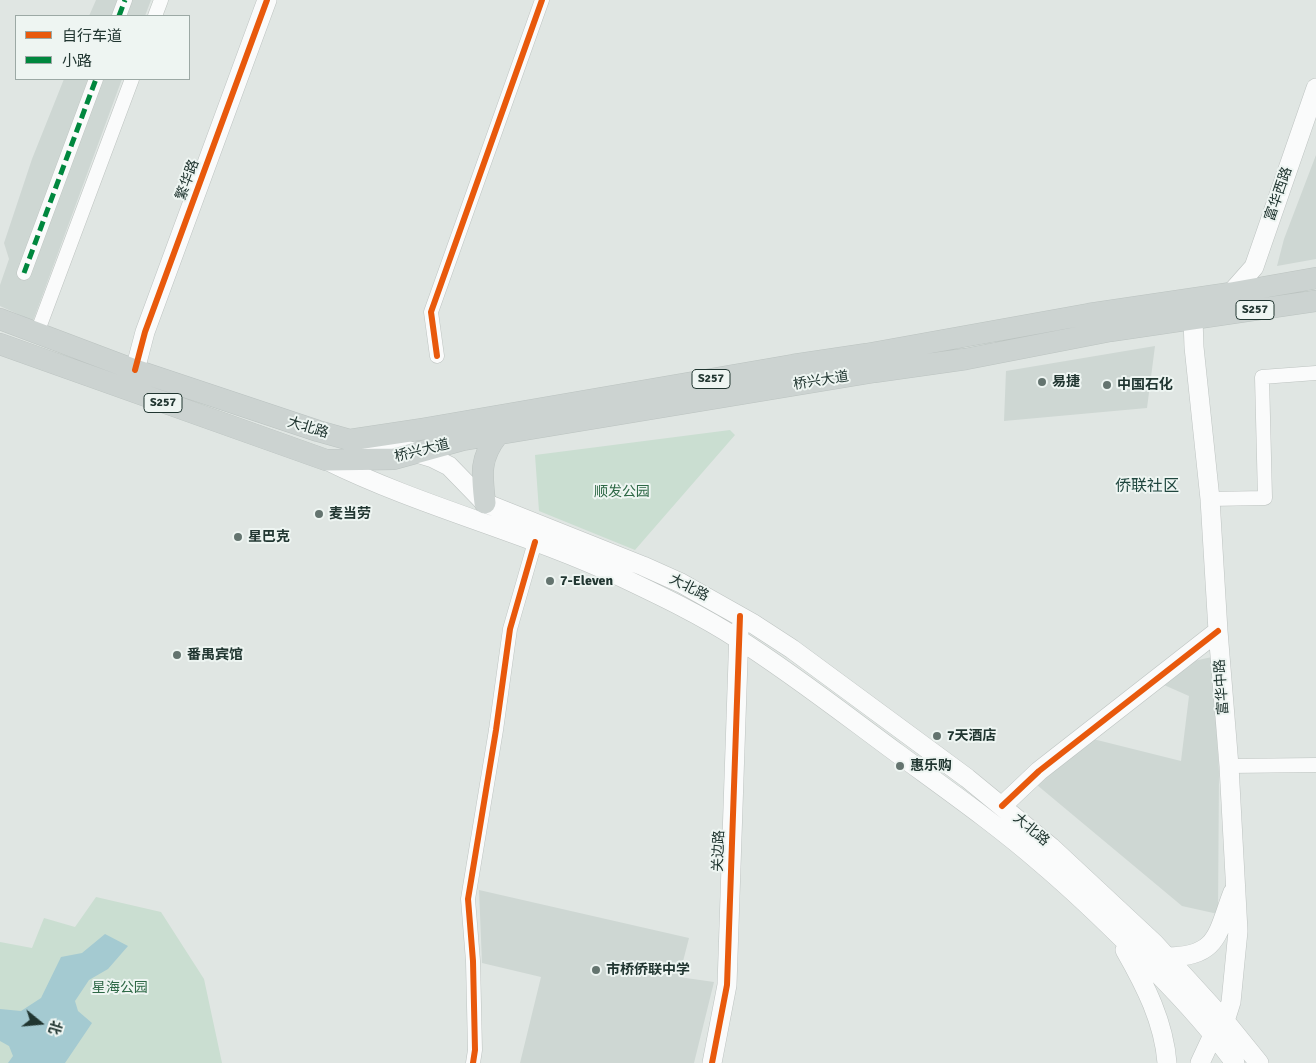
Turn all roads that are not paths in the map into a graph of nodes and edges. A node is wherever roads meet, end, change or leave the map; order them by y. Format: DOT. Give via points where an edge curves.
graph roads {
  1 [pos="126,0"];
  2 [pos="161,0"];
  3 [pos="267,0"];
  4 [pos="542,0"];
  5 [pos="119,15"];
  6 [pos="155,15"];
  7 [pos="96,80"];
  8 [pos="132,80"];
  9 [pos="1316,88"];
  10 [pos="24,272"];
  11 [pos="1316,278"];
  12 [pos="1231,293"];
  13 [pos="1316,301"];
  14 [pos="0,319"];
  15 [pos="1193,319"];
  16 [pos="37,333"];
  17 [pos="0,344"];
  18 [pos="437,356"];
  19 [pos="135,370"];
  20 [pos="1316,372"];
  21 [pos="497,436"];
  22 [pos="350,440"];
  23 [pos="416,452"];
  24 [pos="326,460"];
  25 [pos="1210,499"];
  26 [pos="485,503"];
  27 [pos="535,542"];
  28 [pos="740,616"];
  29 [pos="1218,631"];
  30 [pos="738,639"];
  31 [pos="1229,766"];
  32 [pos="1316,766"];
  33 [pos="1002,806"];
  34 [pos="1236,883"];
  35 [pos="1115,931"];
  36 [pos="1167,957"];
  37 [pos="1220,1042"];
  38 [pos="472,1063"];
  39 [pos="712,1063"];
  40 [pos="1167,1063"];
  41 [pos="1200,1063"];
  42 [pos="1235,1063"];
  43 [pos="1259,1063"];
  1 -- 5 [label="street"];
  2 -- 6 [label="street"];
  3 -- 19 [label="main road, 繁华路"];
  4 -- 18 [label="street" via="431,312"];
  7 -- 10 [label="street"];
  8 -- 16 [label="street"];
  9 -- 12 [label="main road, 富华西路" via="1254,267"];
  11 -- 12 [label="main road, 桥兴大道 / S257"];
  12 -- 15 [label="main road"];
  12 -- 22 [label="main road, 桥兴大道 / S257" via="1089,314"];
  13 -- 15 [label="main road, 桥兴大道 / S257"];
  14 -- 16 [label="main road, 大北路 / S257"];
  15 -- 21 [label="main road, 桥兴大道 / S257"];
  15 -- 25 [label="main road, 富华中路"];
  16 -- 19 [label="main road, 大北路 / S257"];
  17 -- 24 [label="main road, 大北路 / S257"];
  19 -- 22 [label="main road, 大北路 / S257"];
  20 -- 25 [label="street" via="1262,377 1265,498"];
  21 -- 23 [label="main road, 桥兴大道 / S257"];
  21 -- 26 [label="main road" via="488,448 483,466"];
  22 -- 23 [label="main road, 大北路"];
  23 -- 24 [label="main road, 桥兴大道 / S257" via="394,459"];
  23 -- 26 [label="main road, 大北路" via="449,466"];
  24 -- 27 [label="main road, 大北路" via="405,494"];
  25 -- 29 [label="main road, 富华中路"];
  26 -- 28 [label="main road, 大北路" via="643,566"];
  27 -- 30 [label="main road, 大北路" via="618,575"];
  27 -- 38 [label="street" via="510,630 468,899 473,961 475,1050"];
  28 -- 30 [label="main road, 关边路"];
  28 -- 33 [label="main road, 大北路" via="792,649"];
  29 -- 31 [label="main road, 富华中路"];
  29 -- 33 [label="main road" via="1039,771"];
  30 -- 35 [label="main road, 大北路" via="979,813 1042,863"];
  30 -- 39 [label="main road, 关边路" via="727,985"];
  31 -- 32 [label="street"];
  31 -- 34 [label="main road, 富华中路"];
  33 -- 36 [label="main road, 大北路" via="1085,877"];
  34 -- 36 [label="main road" via="1217,935 1210,944 1194,955"];
  34 -- 37 [label="main road, 富华中路" via="1238,930 1235,973"];
  35 -- 37 [label="main road, 大北路"];
  35 -- 40 [label="main road" via="1143,982 1157,1016"];
  36 -- 37 [label="main road, 大北路"];
  37 -- 41 [label="main road, 富华中路"];
  37 -- 42 [label="main road, 大北路"];
  37 -- 43 [label="main road, 大北路"];
}
